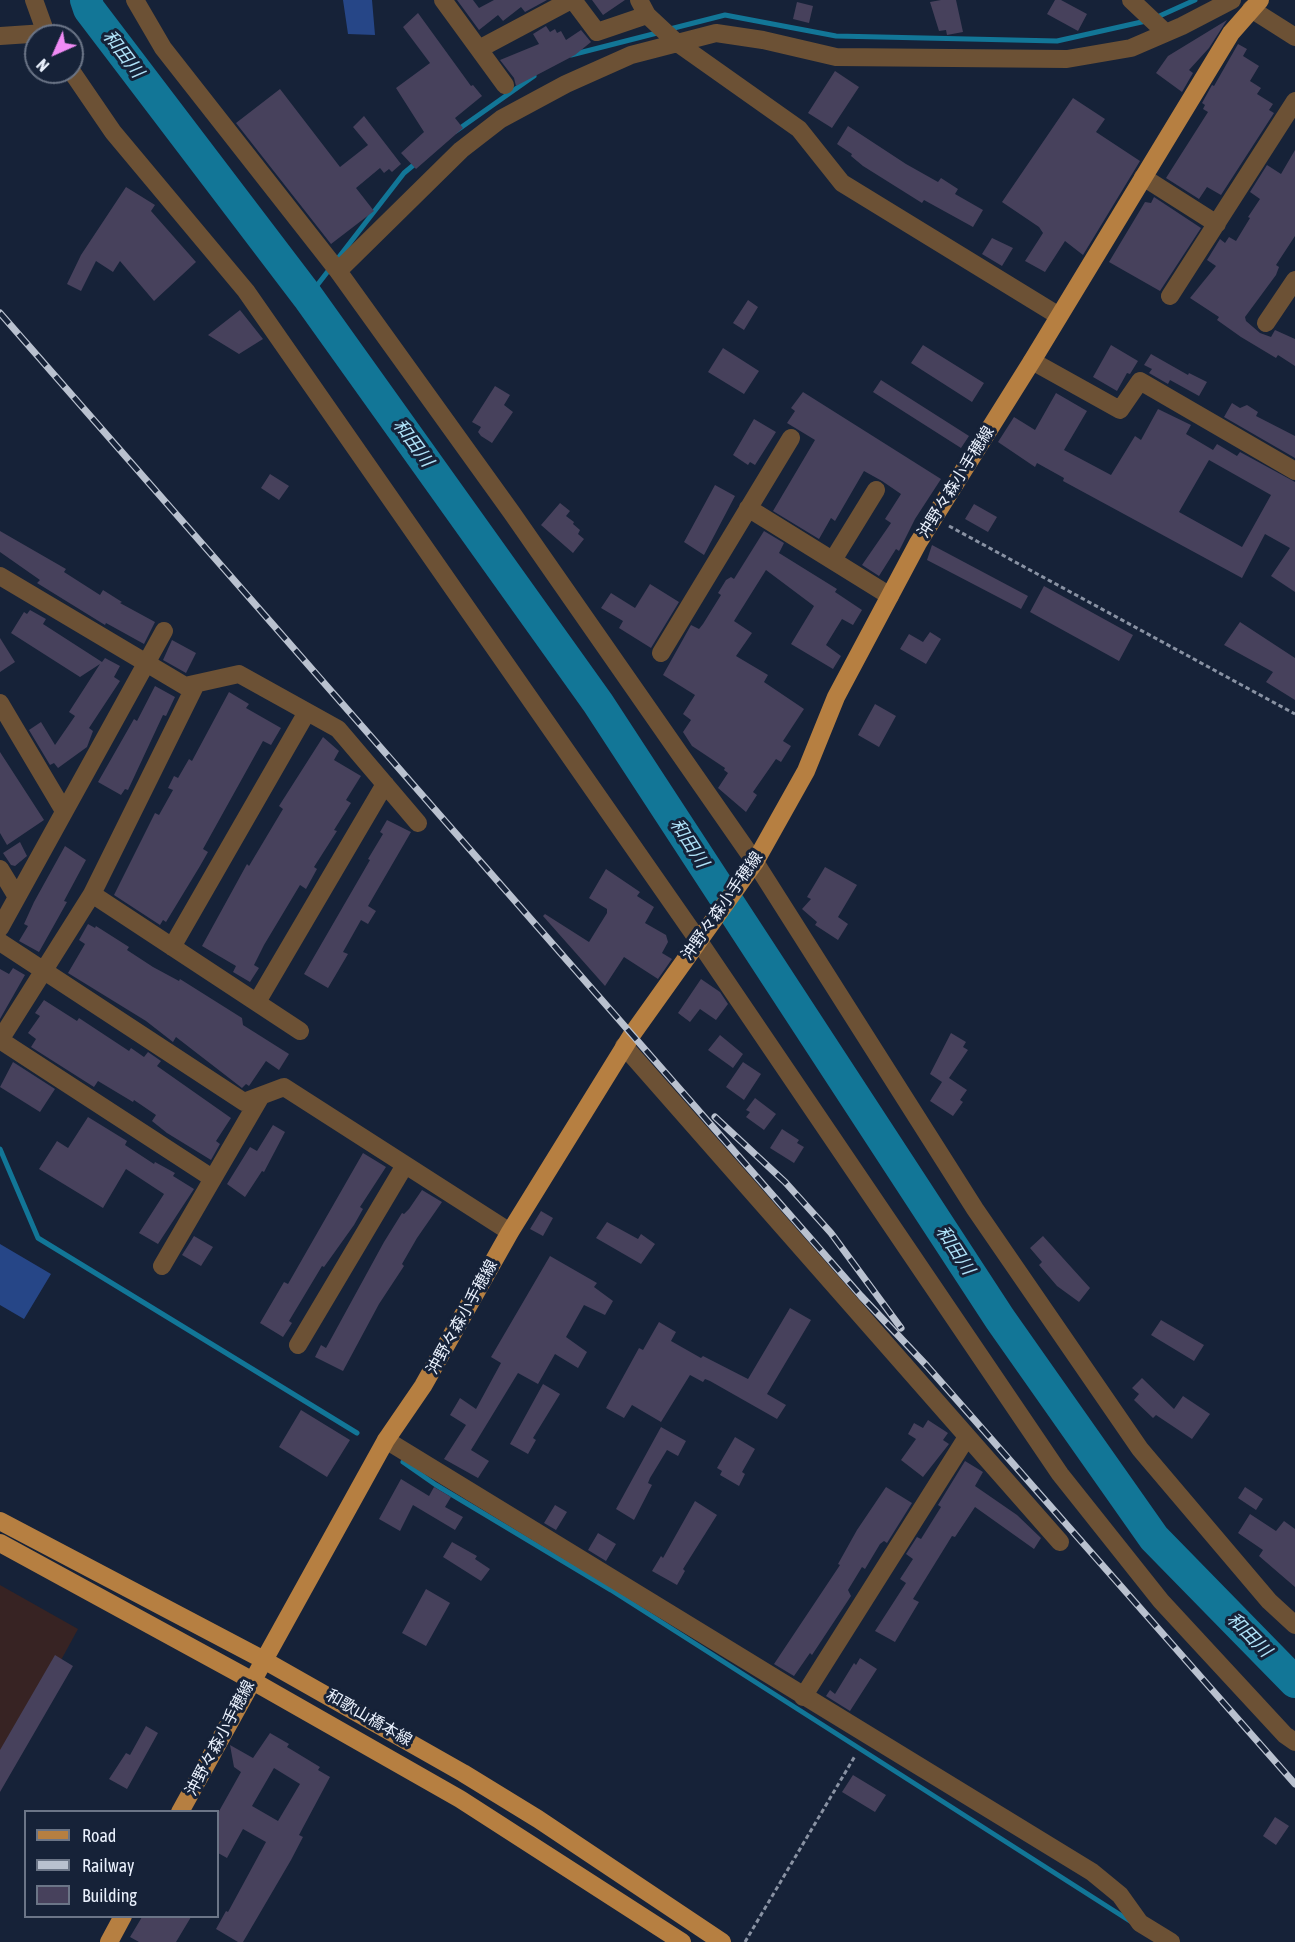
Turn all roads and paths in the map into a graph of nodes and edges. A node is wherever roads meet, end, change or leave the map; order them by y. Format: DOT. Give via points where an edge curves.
graph roads {
  1 [pos="34,0"];
  2 [pos="135,0"];
  3 [pos="443,0"];
  4 [pos="572,0"];
  5 [pos="1131,0"];
  6 [pos="1232,0"];
  7 [pos="1255,5"];
  8 [pos="643,7"];
  9 [pos="42,24"];
  10 [pos="1166,33"];
  11 [pos="24,35"];
  12 [pos="0,36"];
  13 [pos="1295,36"];
  14 [pos="676,42"];
  15 [pos="479,49"];
  16 [pos="80,84"];
  17 [pos="505,85"];
  18 [pos="1295,101"];
  19 [pos="1143,177"];
  20 [pos="1217,224"];
  21 [pos="338,271"];
  22 [pos="1295,280"];
  23 [pos="1170,296"];
  24 [pos="1288,305"];
  25 [pos="1059,316"];
  26 [pos="1266,323"];
  27 [pos="1032,361"];
  28 [pos="791,438"];
  29 [pos="1295,471"];
  30 [pos="876,490"];
  31 [pos="748,508"];
  32 [pos="934,518"];
  33 [pos="833,560"];
  34 [pos="0,576"];
  35 [pos="890,596"];
  36 [pos="164,631"];
  37 [pos="661,653"];
  38 [pos="145,664"];
  39 [pos="196,684"];
  40 [pos="0,703"];
  41 [pos="307,712"];
  42 [pos="1295,714"];
  43 [pos="385,784"];
  44 [pos="64,811"];
  45 [pos="418,824"];
  46 [pos="752,866"];
  47 [pos="0,869"];
  48 [pos="92,894"];
  49 [pos="17,897"];
  50 [pos="0,928"];
  51 [pos="700,937"];
  52 [pos="0,942"];
  53 [pos="172,947"];
  54 [pos="45,971"];
  55 [pos="257,1002"];
  56 [pos="300,1030"];
  57 [pos="0,1040"];
  58 [pos="624,1046"];
  59 [pos="261,1096"];
  60 [pos="405,1165"];
  61 [pos="212,1178"];
  62 [pos="510,1232"];
  63 [pos="162,1266"];
  64 [pos="297,1345"];
  65 [pos="967,1437"];
  66 [pos="386,1440"];
  67 [pos="0,1521"];
  68 [pos="1060,1542"];
  69 [pos="0,1543"];
  70 [pos="1295,1625"];
  71 [pos="262,1659"];
  72 [pos="251,1680"];
  73 [pos="803,1697"];
  74 [pos="1295,1742"];
  75 [pos="855,1756"];
  76 [pos="181,1810"];
  77 [pos="122,1918"];
  78 [pos="109,1942"];
  79 [pos="682,1942"];
  80 [pos="722,1942"];
  81 [pos="745,1942"];
  82 [pos="1171,1942"];
  1 -- 9 [label="street"];
  2 -- 21 [label="street" via="162,48"];
  3 -- 15 [label="street"];
  4 -- 8 [label="street" via="597,32"];
  4 -- 15 [label="street"];
  5 -- 10 [label="street"];
  6 -- 10 [label="street"];
  7 -- 13 [label="street"];
  7 -- 19 [label="main road, 沖野々森小手穂線" via="1231,33"];
  8 -- 14 [label="street"];
  10 -- 14 [label="street" via="1131,48 1067,59 836,57 716,33"];
  11 -- 12 [label="street"];
  14 -- 21 [label="street" via="631,55 501,119 461,150"];
  14 -- 25 [label="street" via="799,129 842,183"];
  15 -- 17 [label="street"];
  16 -- 51 [label="street" via="113,132 246,291"];
  18 -- 20 [label="street"];
  19 -- 20 [label="street"];
  19 -- 25 [label="main road, 沖野々森小手穂線"];
  20 -- 23 [label="street"];
  21 -- 46 [label="street" via="512,513"];
  22 -- 24 [label="street"];
  24 -- 26 [label="street"];
  25 -- 27 [label="main road, 沖野々森小手穂線"];
  27 -- 29 [label="street" via="1120,410 1140,381"];
  27 -- 32 [label="main road, 沖野々森小手穂線"];
  28 -- 31 [label="street"];
  30 -- 33 [label="street"];
  31 -- 33 [label="street"];
  31 -- 37 [label="street"];
  32 -- 35 [label="main road, 沖野々森小手穂線"];
  32 -- 42 [label="path"];
  33 -- 35 [label="street"];
  34 -- 38 [label="street"];
  35 -- 46 [label="main road, 沖野々森小手穂線" via="836,697 806,771"];
  36 -- 38 [label="street"];
  38 -- 39 [label="street" via="185,686"];
  38 -- 44 [label="street"];
  39 -- 41 [label="street" via="239,674"];
  39 -- 48 [label="street"];
  40 -- 44 [label="street"];
  41 -- 43 [label="street" via="338,729"];
  41 -- 53 [label="street"];
  43 -- 45 [label="street"];
  43 -- 55 [label="street"];
  44 -- 49 [label="street"];
  46 -- 51 [label="main road, 沖野々森小手穂線"];
  46 -- 70 [label="street" via="975,1209 1140,1449 1269,1601"];
  47 -- 49 [label="street"];
  48 -- 53 [label="street"];
  48 -- 54 [label="street"];
  49 -- 50 [label="street"];
  51 -- 58 [label="main road, 沖野々森小手穂線"];
  51 -- 74 [label="street" via="1060,1474 1161,1601"];
  52 -- 54 [label="street"];
  53 -- 55 [label="street"];
  54 -- 57 [label="street"];
  54 -- 59 [label="street" via="244,1102"];
  55 -- 56 [label="street"];
  57 -- 61 [label="street"];
  58 -- 62 [label="main road, 沖野々森小手穂線"];
  58 -- 65 [label="street"];
  59 -- 60 [label="street" via="285,1087"];
  59 -- 61 [label="street"];
  60 -- 62 [label="street"];
  60 -- 64 [label="street"];
  61 -- 63 [label="street"];
  62 -- 66 [label="main road, 沖野々森小手穂線" via="423,1386"];
  65 -- 68 [label="street"];
  65 -- 73 [label="street"];
  66 -- 71 [label="main road, 沖野々森小手穂線"];
  66 -- 73 [label="street"];
  67 -- 71 [label="main road, 和歌山橋本線"];
  69 -- 72 [label="main road, 和歌山橋本線"];
  71 -- 72 [label="main road, 沖野々森小手穂線"];
  71 -- 80 [label="main road, 和歌山橋本線" via="529,1813"];
  72 -- 76 [label="main road, 沖野々森小手穂線"];
  72 -- 79 [label="main road, 和歌山橋本線" via="460,1799"];
  73 -- 82 [label="street" via="1092,1872 1120,1895 1140,1923"];
  75 -- 81 [label="path"];
  77 -- 78 [label="main road"];
}
